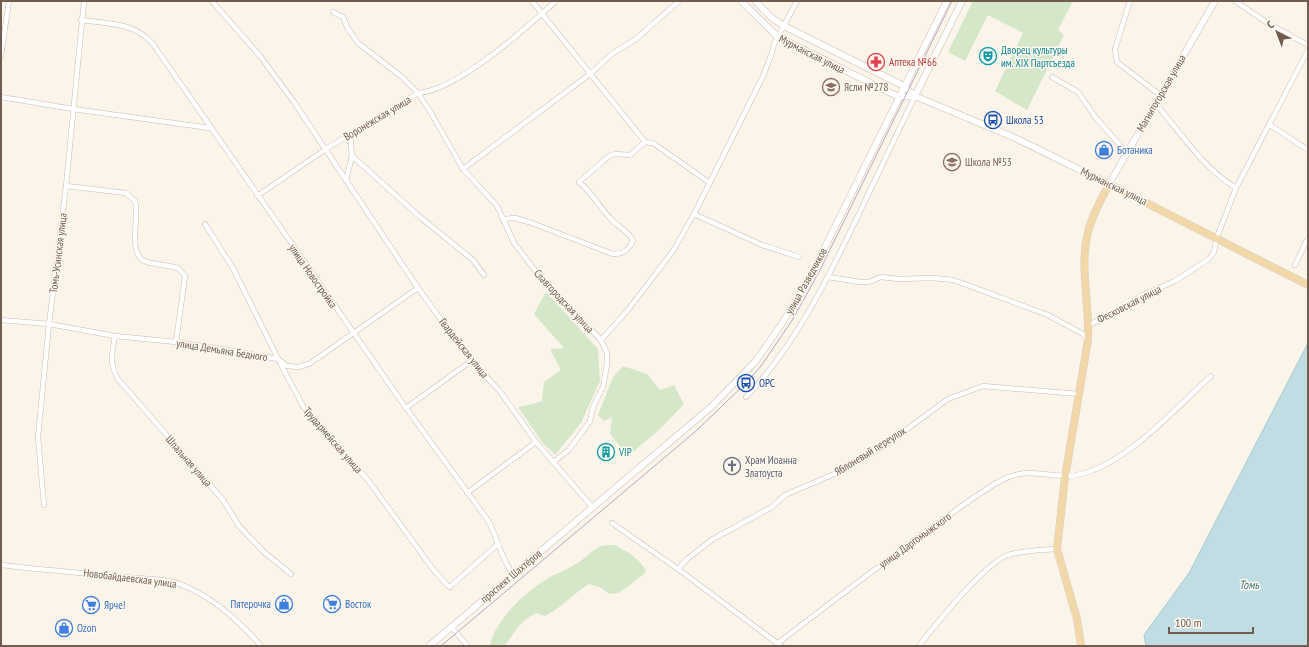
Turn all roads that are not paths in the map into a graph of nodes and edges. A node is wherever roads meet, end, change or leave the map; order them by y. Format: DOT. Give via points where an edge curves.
graph roads {
  1 [pos="9,1"];
  2 [pos="84,1"];
  3 [pos="212,1"];
  4 [pos="532,1"];
  5 [pos="556,1"];
  6 [pos="679,1"];
  7 [pos="740,1"];
  8 [pos="755,1"];
  9 [pos="797,1"];
  10 [pos="947,1"];
  11 [pos="962,1"];
  12 [pos="1130,1"];
  13 [pos="1215,1"];
  14 [pos="1235,1"];
  15 [pos="332,12"];
  16 [pos="542,13"];
  17 [pos="81,20"];
  18 [pos="784,26"];
  19 [pos="778,37"];
  20 [pos="1308,44"];
  21 [pos="1308,50"];
  22 [pos="1,56"];
  23 [pos="590,74"];
  24 [pos="1052,77"];
  25 [pos="904,86"];
  26 [pos="418,93"];
  27 [pos="1160,95"];
  28 [pos="916,96"];
  29 [pos="1,97"];
  30 [pos="899,97"];
  31 [pos="1155,103"];
  32 [pos="73,109"];
  33 [pos="1270,125"];
  34 [pos="210,128"];
  35 [pos="350,134"];
  36 [pos="645,142"];
  37 [pos="326,149"];
  38 [pos="1308,150"];
  39 [pos="1127,153"];
  40 [pos="352,156"];
  41 [pos="463,169"];
  42 [pos="346,180"];
  43 [pos="710,183"];
  44 [pos="1109,184"];
  45 [pos="66,186"];
  46 [pos="1236,188"];
  47 [pos="257,196"];
  48 [pos="694,214"];
  49 [pos="503,219"];
  50 [pos="205,224"];
  51 [pos="1217,238"];
  52 [pos="1308,238"];
  53 [pos="799,257"];
  54 [pos="1295,265"];
  55 [pos="484,275"];
  56 [pos="828,277"];
  57 [pos="1308,285"];
  58 [pos="418,288"];
  59 [pos="1,320"];
  60 [pos="49,324"];
  61 [pos="1089,324"];
  62 [pos="354,334"];
  63 [pos="115,336"];
  64 [pos="601,340"];
  65 [pos="1088,340"];
  66 [pos="176,342"];
  67 [pos="278,359"];
  68 [pos="471,361"];
  69 [pos="1211,376"];
  70 [pos="1079,394"];
  71 [pos="746,397"];
  72 [pos="406,408"];
  73 [pos="536,442"];
  74 [pos="553,462"];
  75 [pos="1065,477"];
  76 [pos="467,493"];
  77 [pos="44,505"];
  78 [pos="593,508"];
  79 [pos="612,523"];
  80 [pos="498,544"];
  81 [pos="1056,549"];
  82 [pos="1,565"];
  83 [pos="678,569"];
  84 [pos="291,574"];
  85 [pos="513,574"];
  86 [pos="451,627"];
  87 [pos="779,645"];
  88 [pos="261,646"];
  89 [pos="429,646"];
  90 [pos="468,646"];
  91 [pos="918,646"];
  92 [pos="1081,646"];
  1 -- 22 [label="street"];
  2 -- 17 [label="street, Томь-Усинская улица"];
  3 -- 37 [label="street, Гвардейская улица" via="260,56"];
  4 -- 16 [label="street"];
  5 -- 16 [label="street, Воронежская улица"];
  6 -- 23 [label="street" via="636,39 613,53"];
  7 -- 19 [label="main road, Мурманская улица"];
  8 -- 18 [label="main road, Мурманская улица"];
  9 -- 18 [label="street, Славгородская улица"];
  10 -- 25 [label="main road, улица Разведчиков"];
  11 -- 28 [label="main road, улица Разведчиков"];
  12 -- 27 [label="street" via="1115,49 1117,62"];
  13 -- 27 [label="main road, Магнитогорская улица"];
  14 -- 20 [label="street" via="1269,24"];
  15 -- 26 [label="street, Славгородская улица" via="343,17 346,27 358,43 402,77"];
  16 -- 23 [label="street"];
  16 -- 26 [label="street, Воронежская улица" via="499,50 470,70 431,91"];
  17 -- 32 [label="street, Томь-Усинская улица"];
  17 -- 34 [label="street, улица Новостройка" via="131,27 143,34 153,44"];
  18 -- 19 [label="street, Славгородская улица"];
  18 -- 25 [label="main road, Мурманская улица"];
  19 -- 30 [label="main road, Мурманская улица"];
  19 -- 43 [label="street, Славгородская улица" via="763,76"];
  21 -- 33 [label="street, Фесковская улица"];
  23 -- 36 [label="street"];
  23 -- 41 [label="street"];
  24 -- 39 [label="street" via="1078,92 1096,118"];
  25 -- 28 [label="main road, Мурманская улица"];
  25 -- 30 [label="main road, улица Разведчиков"];
  26 -- 35 [label="street, Воронежская улица"];
  26 -- 41 [label="street, Славгородская улица"];
  27 -- 31 [label="main road, Магнитогорская улица"];
  28 -- 30 [label="main road, Мурманская улица"];
  28 -- 44 [label="main road, Мурманская улица" via="1001,132"];
  28 -- 56 [label="street, улица Разведчиков"];
  29 -- 32 [label="street"];
  30 -- 78 [label="main road, улица Разведчиков" via="810,277 768,345 742,376 711,406"];
  31 -- 39 [label="main road, Магнитогорская улица"];
  31 -- 46 [label="street" via="1201,158"];
  32 -- 34 [label="street"];
  32 -- 45 [label="street, Томь-Усинская улица"];
  33 -- 38 [label="street"];
  33 -- 46 [label="street, Фесковская улица"];
  34 -- 47 [label="street, улица Новостройка"];
  35 -- 37 [label="street, Воронежская улица"];
  35 -- 40 [label="street"];
  36 -- 43 [label="street" via="653,144"];
  36 -- 49 [label="street" via="630,155 609,156 579,182 593,195 613,222 631,236 633,241 621,254 613,254 529,222 515,218"];
  37 -- 42 [label="street, Гвардейская улица"];
  37 -- 47 [label="street, Воронежская улица"];
  39 -- 44 [label="main road, Магнитогорская улица"];
  40 -- 42 [label="street"];
  40 -- 55 [label="street" via="473,260"];
  41 -- 49 [label="street, Славгородская улица" via="490,198"];
  42 -- 58 [label="street, Гвардейская улица"];
  43 -- 48 [label="street, Славгородская улица"];
  44 -- 51 [label="main road, Мурманская улица"];
  44 -- 61 [label="main road, Магнитогорская улица" via="1094,213 1086,239 1085,271"];
  45 -- 60 [label="street, Томь-Усинская улица"];
  45 -- 66 [label="street" via="126,193 134,201 136,251 140,259 178,268 184,276"];
  46 -- 51 [label="street, Фесковская улица"];
  47 -- 62 [label="street, улица Новостройка"];
  48 -- 53 [label="street" via="762,245"];
  48 -- 64 [label="street, Славгородская улица" via="659,271"];
  49 -- 64 [label="street, Славгородская улица" via="514,243 530,265"];
  50 -- 67 [label="street, Трудармейская улица" via="234,270"];
  51 -- 57 [label="main road, Мурманская улица"];
  51 -- 61 [label="street, Фесковская улица" via="1214,252 1203,264 1175,281"];
  52 -- 54 [label="street"];
  56 -- 65 [label="street" via="860,282 869,282 881,277 900,280 954,280 1048,315"];
  56 -- 71 [label="street, улица Разведчиков" via="788,345"];
  58 -- 62 [label="street, улица Демьяна Бедного"];
  58 -- 68 [label="street, Гвардейская улица"];
  59 -- 60 [label="street, улица Демьяна Бедного"];
  60 -- 63 [label="street, улица Демьяна Бедного"];
  60 -- 77 [label="street, Томь-Усинская улица" via="38,437"];
  61 -- 65 [label="main road, Фесковская улица"];
  62 -- 67 [label="street, улица Демьяна Бедного" via="310,364 287,366"];
  62 -- 72 [label="street, улица Новостройка"];
  63 -- 66 [label="street, улица Демьяна Бедного"];
  63 -- 84 [label="street, Шпальная улица" via="111,359 112,370 118,379 223,500 239,526 264,552"];
  64 -- 74 [label="street" via="607,353 603,387 593,407 590,421 569,450"];
  65 -- 70 [label="main road, Фесковская улица"];
  66 -- 67 [label="street, улица Демьяна Бедного"];
  67 -- 80 [label="street, Трудармейская улица" via="295,394 317,425 368,480 447,585 450,587"];
  68 -- 72 [label="street"];
  68 -- 73 [label="street, Гвардейская улица" via="499,390"];
  69 -- 75 [label="street, улица Даргомыжского" via="1149,434 1122,454 1085,473"];
  70 -- 75 [label="main road, Фесковская улица"];
  70 -- 83 [label="street, Яблоневый переулок" via="983,386 948,399 884,446 846,469 785,495 772,507 713,538"];
  72 -- 76 [label="street, улица Новостройка"];
  73 -- 74 [label="street, Гвардейская улица"];
  73 -- 76 [label="street"];
  74 -- 78 [label="street, Гвардейская улица"];
  75 -- 81 [label="main road, Фесковская улица"];
  75 -- 87 [label="street, улица Даргомыжского" via="1027,472 1000,481 894,554"];
  76 -- 80 [label="street, улица Новостройка" via="493,528"];
  78 -- 85 [label="main road, проспект Шахтёров"];
  79 -- 83 [label="street"];
  80 -- 85 [label="street, улица Новостройка" via="505,564"];
  81 -- 91 [label="street" via="1022,552 996,562 964,593"];
  81 -- 92 [label="main road, Фесковская улица" via="1077,619"];
  82 -- 88 [label="street, Новобайдаевская улица" via="182,584 227,612"];
  83 -- 87 [label="street"];
  85 -- 86 [label="main road, проспект Шахтёров"];
  86 -- 89 [label="main road, проспект Шахтёров"];
  86 -- 90 [label="street"];
}
